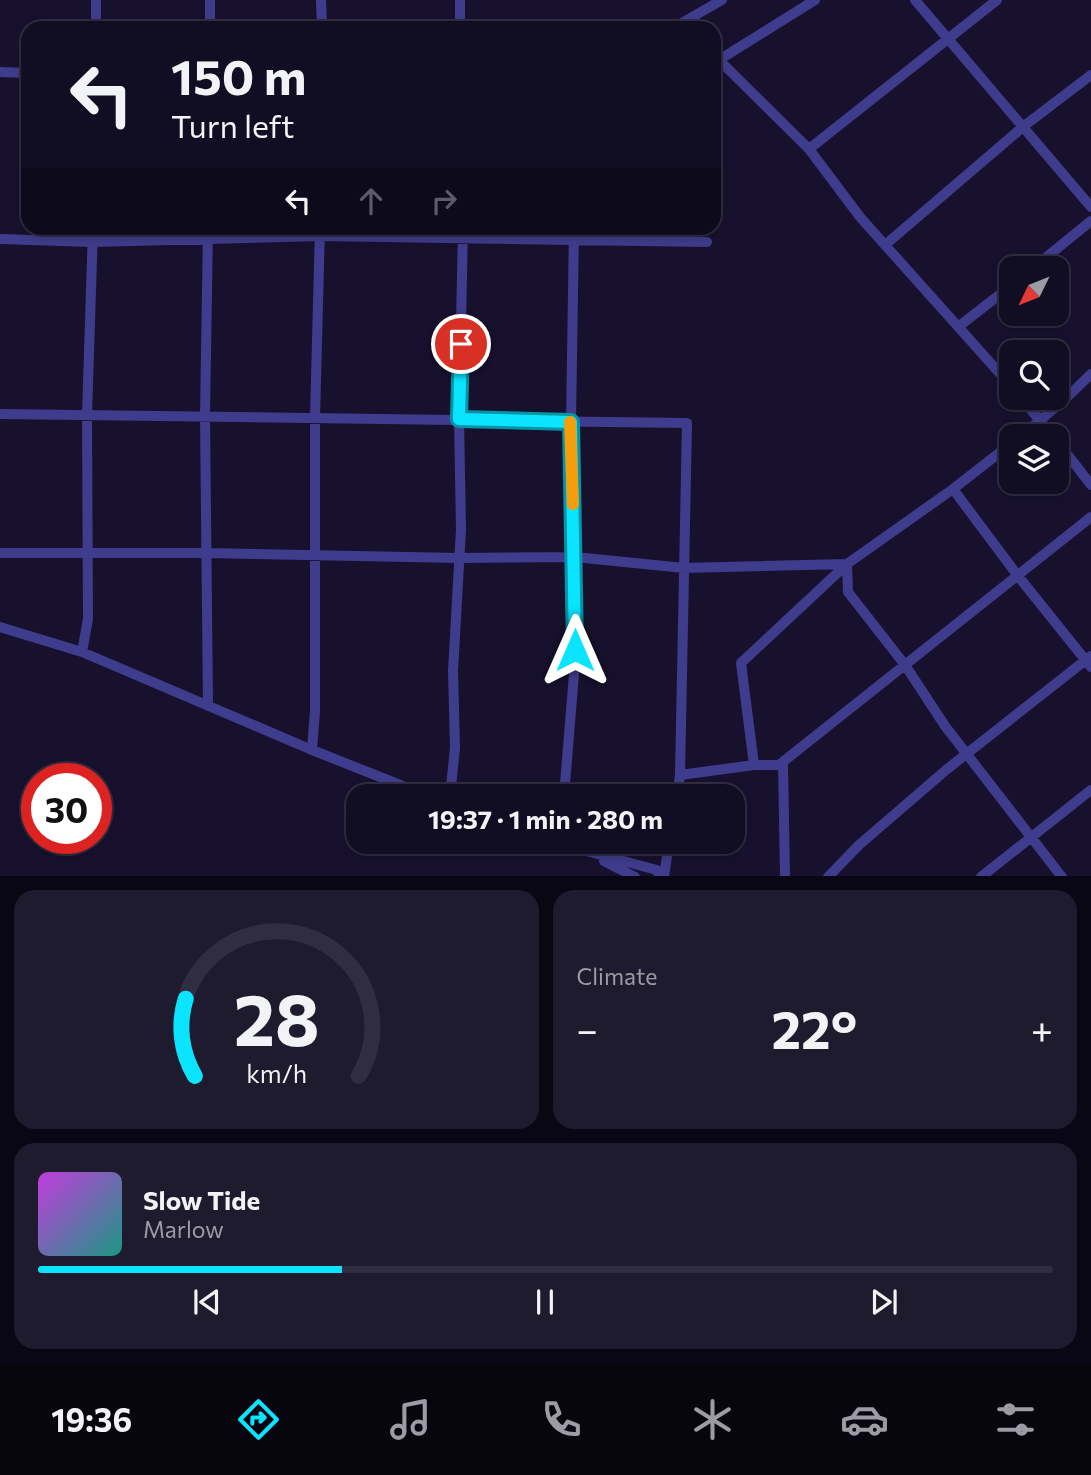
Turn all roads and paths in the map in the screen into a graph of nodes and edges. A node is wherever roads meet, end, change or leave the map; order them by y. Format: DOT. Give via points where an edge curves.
graph roads {
  1 [pos="96,0"];
  2 [pos="211,0"];
  3 [pos="321,0"];
  4 [pos="460,0"];
  5 [pos="722,0"];
  6 [pos="815,0"];
  7 [pos="915,0"];
  8 [pos="997,0"];
  9 [pos="96,21"];
  10 [pos="210,21"];
  11 [pos="322,21"];
  12 [pos="460,21"];
  13 [pos="685,21"];
  14 [pos="948,40"];
  15 [pos="721,59"];
  16 [pos="721,66"];
  17 [pos="0,72"];
  18 [pos="21,73"];
  19 [pos="1091,75"];
  20 [pos="1024,127"];
  21 [pos="809,149"];
  22 [pos="1091,207"];
  23 [pos="1091,221"];
  24 [pos="92,235"];
  25 [pos="208,235"];
  26 [pos="272,235"];
  27 [pos="320,235"];
  28 [pos="463,235"];
  29 [pos="495,235"];
  30 [pos="574,235"];
  31 [pos="0,239"];
  32 [pos="208,239"];
  33 [pos="574,240"];
  34 [pos="92,242"];
  35 [pos="707,242"];
  36 [pos="885,245"];
  37 [pos="1048,256"];
  38 [pos="999,295"];
  39 [pos="958,327"];
  40 [pos="999,373"];
  41 [pos="1091,374"];
  42 [pos="1032,410"];
  43 [pos="0,414"];
  44 [pos="87,415"];
  45 [pos="205,416"];
  46 [pos="315,417"];
  47 [pos="459,419"];
  48 [pos="1041,420"];
  49 [pos="571,422"];
  50 [pos="1036,424"];
  51 [pos="1044,424"];
  52 [pos="999,453"];
  53 [pos="1069,457"];
  54 [pos="1091,485"];
  55 [pos="953,489"];
  56 [pos="1091,517"];
  57 [pos="88,552"];
  58 [pos="0,553"];
  59 [pos="208,553"];
  60 [pos="316,556"];
  61 [pos="575,557"];
  62 [pos="459,558"];
  63 [pos="847,564"];
  64 [pos="684,568"];
  65 [pos="1018,576"];
  66 [pos="0,627"];
  67 [pos="82,652"];
  68 [pos="1090,661"];
  69 [pos="905,665"];
  70 [pos="208,706"];
  71 [pos="312,750"];
  72 [pos="966,754"];
  73 [pos="783,762"];
  74 [pos="754,765"];
  75 [pos="680,775"];
  76 [pos="398,784"];
  77 [pos="451,784"];
  78 [pos="565,784"];
  79 [pos="679,784"];
  80 [pos="1091,790"];
  81 [pos="1031,836"];
  82 [pos="587,854"];
  83 [pos="600,854"];
  84 [pos="667,854"];
  85 [pos="633,876"];
  86 [pos="661,876"];
  87 [pos="662,876"];
  88 [pos="785,876"];
  89 [pos="829,876"];
  90 [pos="982,876"];
  91 [pos="1061,876"];
  1 -- 9 [label="street"];
  2 -- 10 [label="street"];
  3 -- 11 [label="street"];
  4 -- 12 [label="street"];
  5 -- 13 [label="street"];
  6 -- 15 [label="street"];
  7 -- 14 [label="street"];
  8 -- 14 [label="street"];
  14 -- 20 [label="street"];
  14 -- 21 [label="street"];
  16 -- 21 [label="street"];
  17 -- 18 [label="street"];
  19 -- 20 [label="street"];
  20 -- 22 [label="street"];
  20 -- 36 [label="street"];
  21 -- 36 [label="street"];
  23 -- 37 [label="street"];
  24 -- 34 [label="street"];
  25 -- 32 [label="street"];
  26 -- 32 [label="street"];
  27 -- 46 [label="street"];
  28 -- 47 [label="street"];
  29 -- 33 [label="street"];
  30 -- 33 [label="street"];
  31 -- 34 [label="street"];
  32 -- 34 [label="street"];
  32 -- 45 [label="street"];
  33 -- 35 [label="street"];
  33 -- 49 [label="street"];
  34 -- 44 [label="street"];
  36 -- 39 [label="street"];
  38 -- 39 [label="street"];
  39 -- 40 [label="street"];
  41 -- 48 [label="street"];
  42 -- 48 [label="street"];
  43 -- 44 [label="street"];
  44 -- 45 [label="street"];
  44 -- 57 [label="street"];
  45 -- 46 [label="street"];
  45 -- 59 [label="street"];
  46 -- 47 [label="street"];
  46 -- 60 [label="street"];
  47 -- 49 [label="street"];
  47 -- 62 [label="street"];
  48 -- 50 [label="street"];
  48 -- 51 [label="street"];
  49 -- 61 [label="street"];
  49 -- 64 [label="street" via="687,423"];
  52 -- 55 [label="street"];
  53 -- 54 [label="street"];
  55 -- 63 [label="street"];
  55 -- 65 [label="street"];
  56 -- 65 [label="street"];
  57 -- 58 [label="street"];
  57 -- 59 [label="street"];
  57 -- 67 [label="street" via="88,619"];
  59 -- 60 [label="street"];
  59 -- 70 [label="street"];
  60 -- 62 [label="street"];
  60 -- 71 [label="street"];
  61 -- 62 [label="street"];
  61 -- 64 [label="street"];
  61 -- 78 [label="street" via="575,674"];
  62 -- 77 [label="street"];
  63 -- 64 [label="street"];
  63 -- 69 [label="street" via="848,592"];
  63 -- 74 [label="street" via="741,663"];
  64 -- 75 [label="street"];
  65 -- 68 [label="street"];
  65 -- 69 [label="street"];
  66 -- 67 [label="street"];
  67 -- 70 [label="street"];
  68 -- 72 [label="street"];
  69 -- 72 [label="street"];
  69 -- 73 [label="street"];
  70 -- 71 [label="street"];
  71 -- 76 [label="street"];
  72 -- 81 [label="street"];
  72 -- 89 [label="street"];
  73 -- 74 [label="street"];
  73 -- 88 [label="street"];
  74 -- 75 [label="street"];
  75 -- 79 [label="street"];
  80 -- 81 [label="street"];
  81 -- 90 [label="street"];
  81 -- 91 [label="street"];
  82 -- 85 [label="street"];
  83 -- 86 [label="street" via="657,870"];
  84 -- 87 [label="street"];
}
